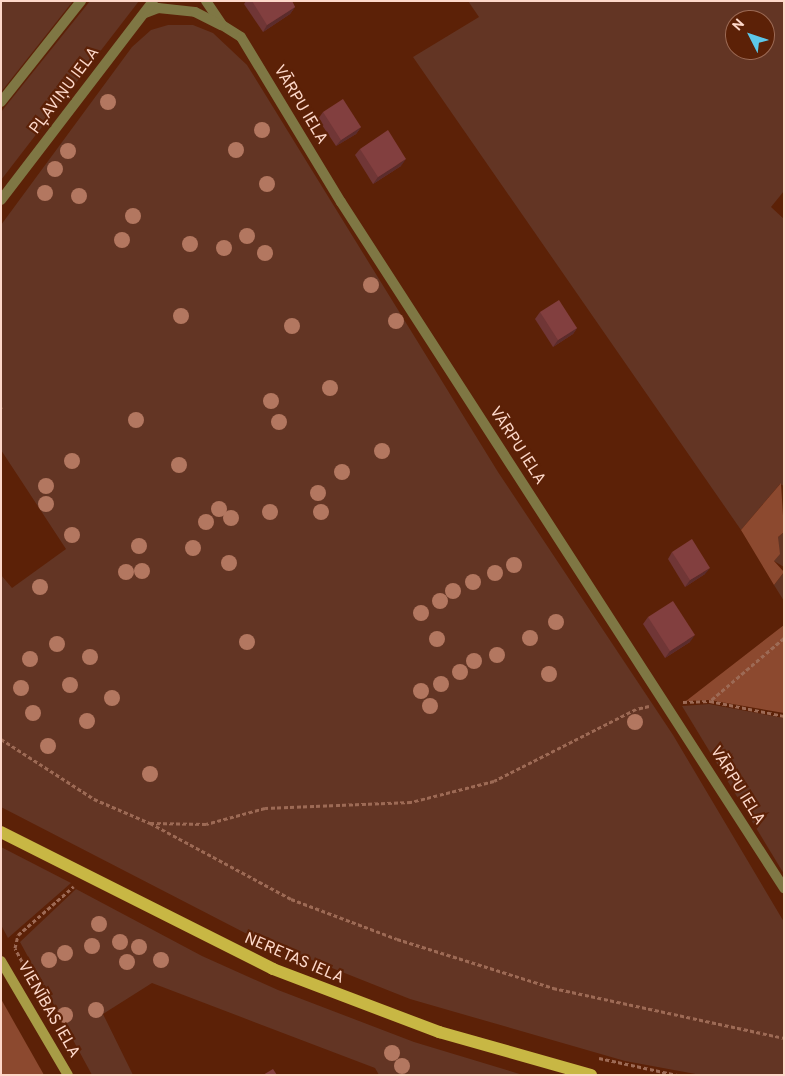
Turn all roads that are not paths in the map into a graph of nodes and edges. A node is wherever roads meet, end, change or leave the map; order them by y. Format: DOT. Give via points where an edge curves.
graph roads {
  1 [pos="81,1"];
  2 [pos="153,1"];
  3 [pos="206,1"];
  4 [pos="144,13"];
  5 [pos="222,25"];
  6 [pos="1,102"];
  7 [pos="1,200"];
  8 [pos="1,832"];
  9 [pos="784,888"];
  10 [pos="1,960"];
  11 [pos="68,1075"];
  12 [pos="591,1075"];
  1 -- 6 [label="street"];
  2 -- 4 [label="street, PĻAVIŅU IELA"];
  3 -- 5 [label="street, VĀRPU IELA"];
  4 -- 5 [label="street, VĀRPU IELA" via="158,8 195,12"];
  4 -- 7 [label="street, PĻAVIŅU IELA"];
  5 -- 9 [label="street, VĀRPU IELA" via="241,37 341,202"];
  8 -- 12 [label="main road, NERETAS IELA" via="210,940 357,1003 439,1032"];
  10 -- 11 [label="main road, VIENĪBAS IELA"];
}
